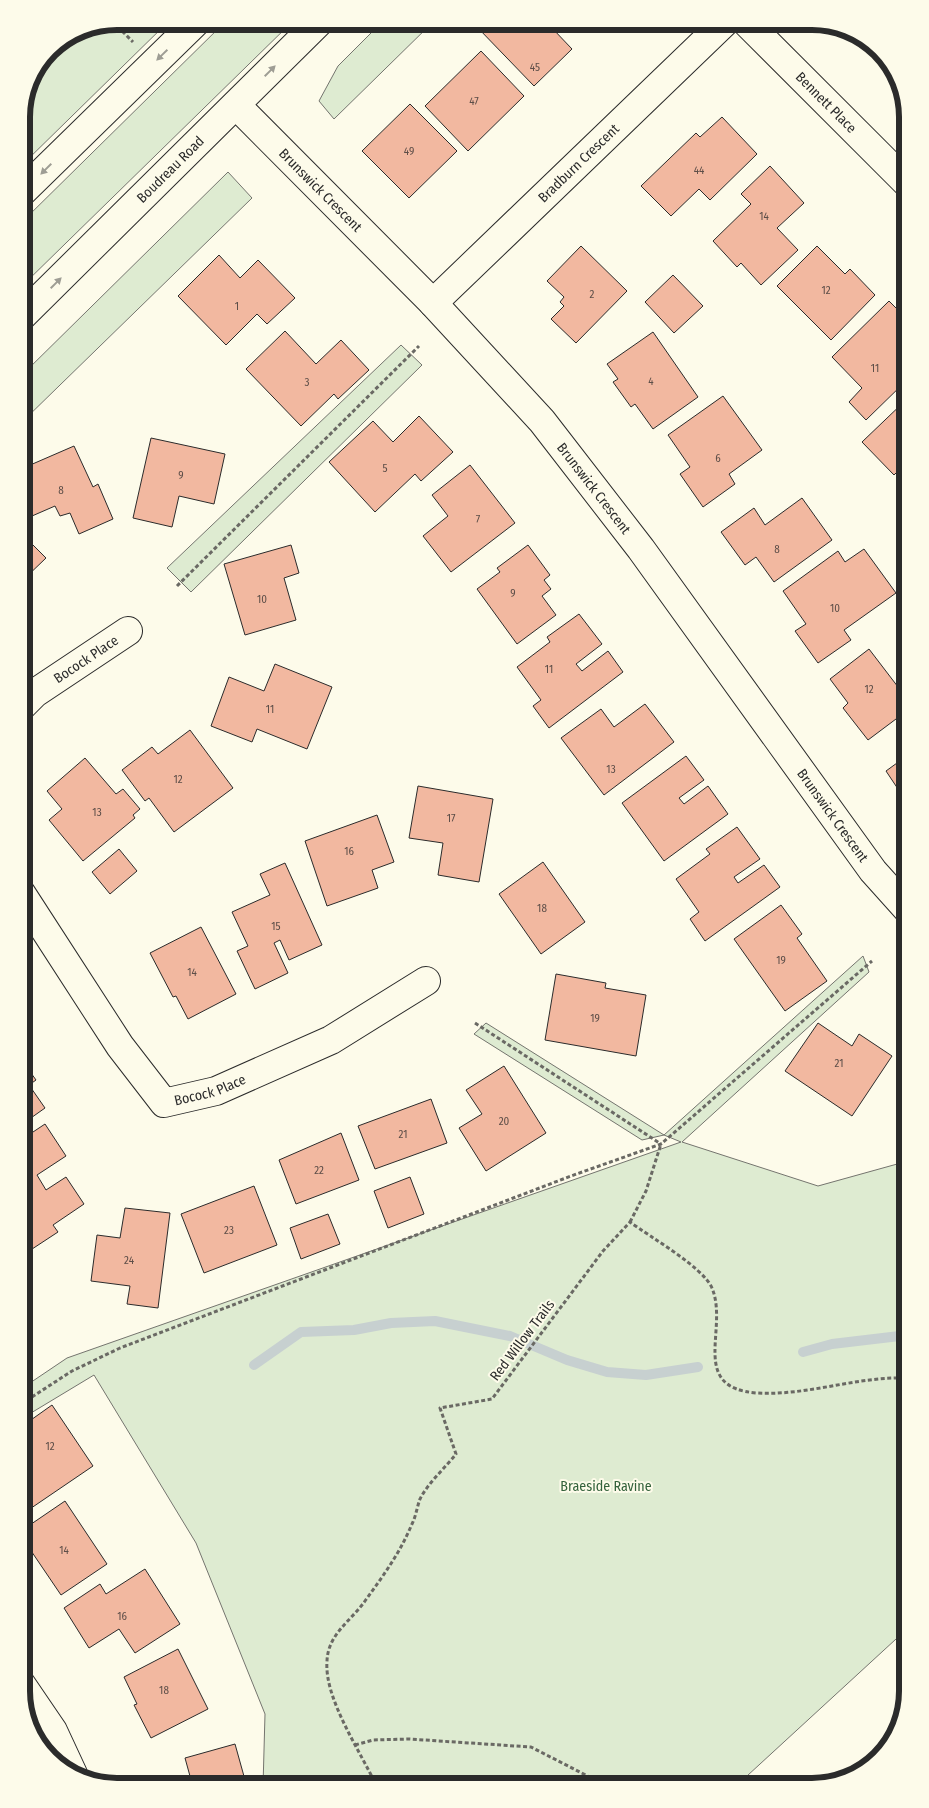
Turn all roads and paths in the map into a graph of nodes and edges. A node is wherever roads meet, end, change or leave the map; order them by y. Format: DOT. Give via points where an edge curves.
graph roads {
  1 [pos="121,30"];
  2 [pos="188,30"];
  3 [pos="311,30"];
  4 [pos="718,30"];
  5 [pos="753,30"];
  6 [pos="137,46"];
  7 [pos="236,105"];
  8 [pos="899,175"];
  9 [pos="30,184"];
  10 [pos="433,303"];
  11 [pos="30,309"];
  12 [pos="418,346"];
  13 [pos="178,586"];
  14 [pos="128,631"];
  15 [pos="30,698"];
  16 [pos="899,900"];
  17 [pos="30,907"];
  18 [pos="872,961"];
  19 [pos="426,981"];
  20 [pos="475,1023"];
  21 [pos="661,1144"];
  22 [pos="630,1222"];
  23 [pos="899,1379"];
  24 [pos="30,1398"];
  25 [pos="31,1699"];
  26 [pos="355,1745"];
  27 [pos="67,1762"];
  28 [pos="372,1778"];
  29 [pos="592,1778"];
  1 -- 6 [label="path"];
  2 -- 9 [label="street, one-way"];
  7 -- 3 [label="street, Boudreau Road, one-way"];
  4 -- 10 [label="street, Bradburn Crescent"];
  5 -- 8 [label="street, Bennett Place"];
  7 -- 10 [label="street, Brunswick Crescent"];
  11 -- 7 [label="street, Boudreau Road, one-way"];
  10 -- 16 [label="street, Brunswick Crescent" via="542,421 641,549 873,871"];
  12 -- 13 [label="path"];
  14 -- 15 [label="street, Bocock Place"];
  17 -- 19 [label="street, Bocock Place" via="120,1046 164,1103 216,1091 331,1040"];
  18 -- 21 [label="path"];
  20 -- 21 [label="path"];
  21 -- 22 [label="path, Red Willow Trails" via="646,1190"];
  21 -- 24 [label="path" via="120,1348 72,1371"];
  22 -- 23 [label="path" via="690,1264 712,1288 716,1305 714,1363 721,1379 734,1389 758,1393 796,1391"];
  22 -- 26 [label="path, Red Willow Trails" via="603,1251 492,1399 440,1408 456,1454 421,1498 395,1560 329,1647 328,1675"];
  25 -- 27 [label="street" via="53,1732"];
  26 -- 28 [label="path, Red Willow Trails"];
  26 -- 29 [label="path" via="373,1740 409,1739 532,1747"];
}
